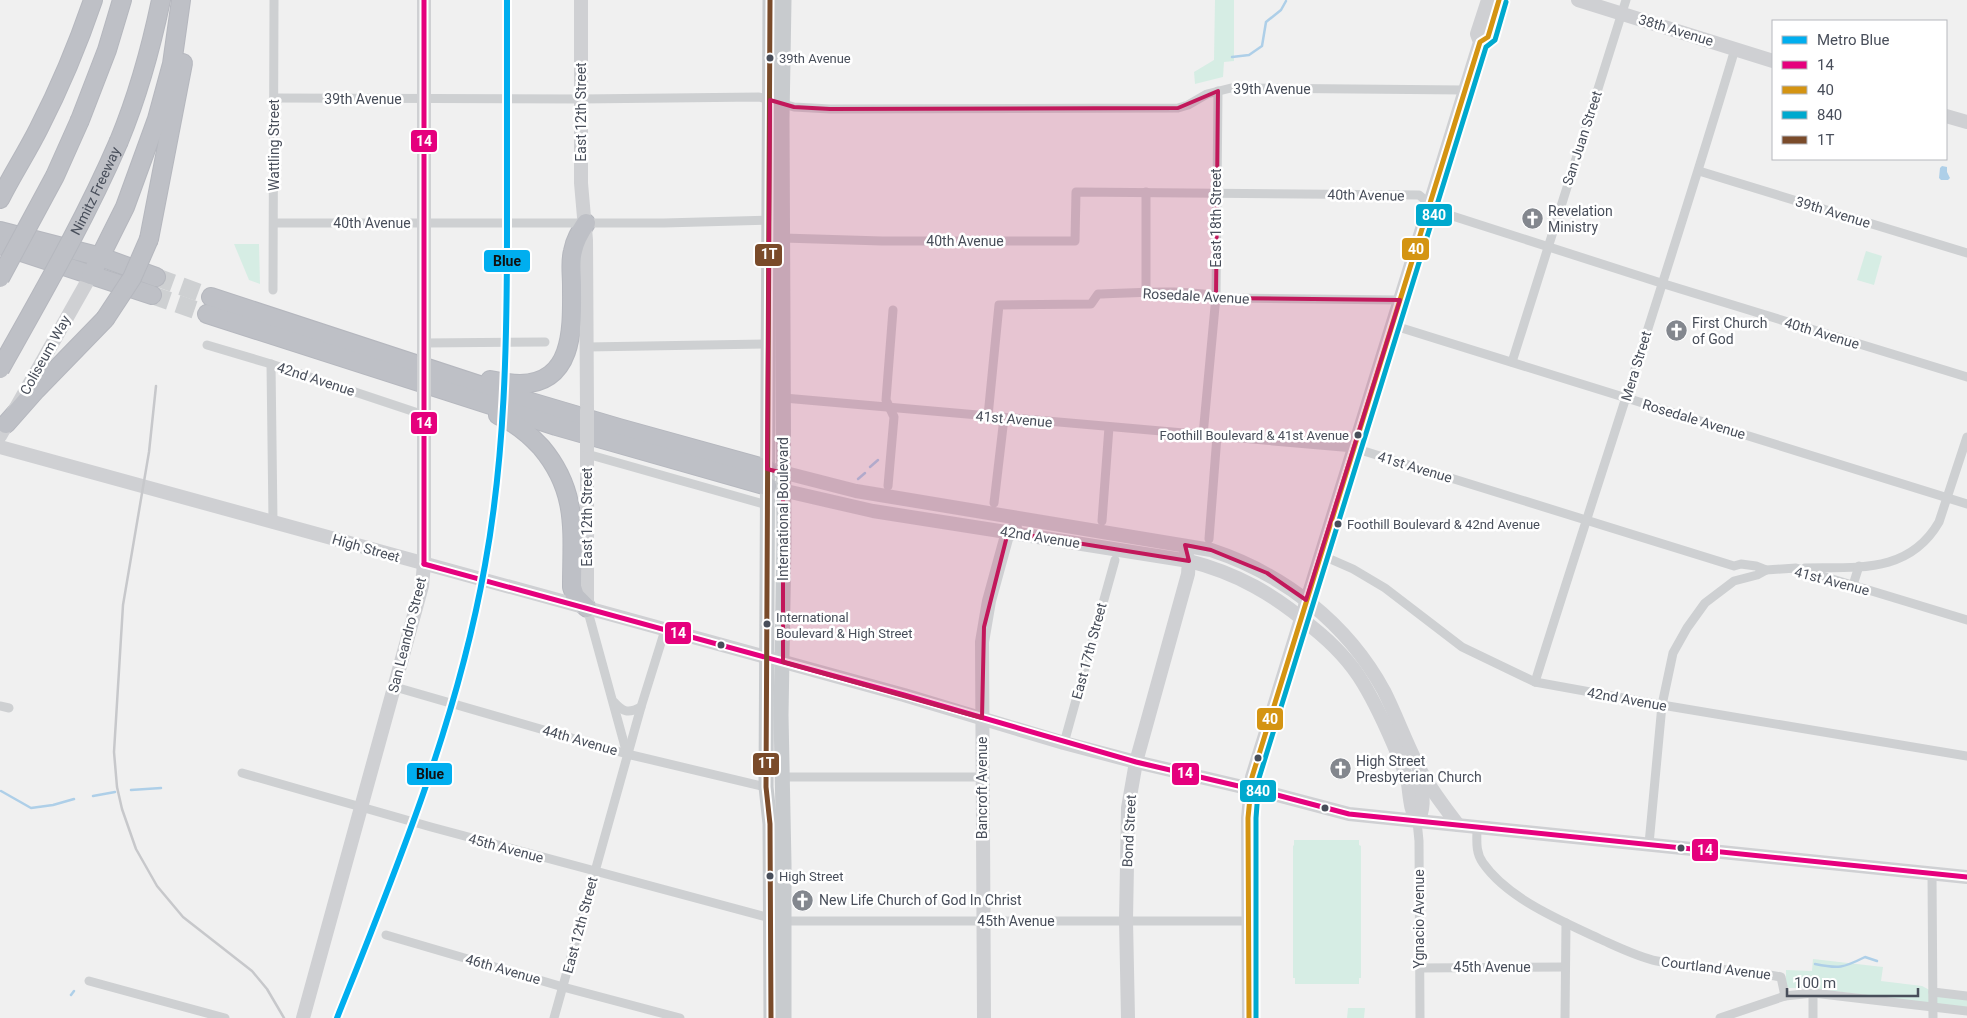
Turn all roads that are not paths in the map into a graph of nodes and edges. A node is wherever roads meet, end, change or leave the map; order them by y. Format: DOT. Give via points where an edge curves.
graph roads {
  1 [pos="93,0"];
  2 [pos="122,0"];
  3 [pos="161,0"];
  4 [pos="181,0"];
  5 [pos="189,0"];
  6 [pos="274,0"];
  7 [pos="424,0"];
  8 [pos="581,0"];
  9 [pos="770,0"];
  10 [pos="784,0"];
  11 [pos="1488,0"];
  12 [pos="1499,0"];
  13 [pos="1578,0"];
  14 [pos="1626,0"];
  15 [pos="1622,14"];
  16 [pos="1480,42"];
  17 [pos="1735,49"];
  18 [pos="1772,61"];
  19 [pos="1465,90"];
  20 [pos="1218,91"];
  21 [pos="274,98"];
  22 [pos="424,99"];
  23 [pos="581,99"];
  24 [pos="776,102"];
  25 [pos="1947,116"];
  26 [pos="1967,122"];
  27 [pos="1699,171"];
  28 [pos="1146,192"];
  29 [pos="1216,192"];
  30 [pos="0,199"];
  31 [pos="1430,204"];
  32 [pos="770,220"];
  33 [pos="274,223"];
  34 [pos="424,223"];
  35 [pos="586,223"];
  36 [pos="0,231"];
  37 [pos="783,238"];
  38 [pos="0,246"];
  39 [pos="1548,246"];
  40 [pos="1967,253"];
  41 [pos="100,257"];
  42 [pos="91,275"];
  43 [pos="156,277"];
  44 [pos="0,278"];
  45 [pos="1662,283"];
  46 [pos="273,290"];
  47 [pos="1146,292"];
  48 [pos="152,295"];
  49 [pos="1216,296"];
  50 [pos="211,297"];
  51 [pos="1400,300"];
  52 [pos="893,310"];
  53 [pos="207,314"];
  54 [pos="1392,325"];
  55 [pos="545,342"];
  56 [pos="768,344"];
  57 [pos="207,345"];
  58 [pos="587,347"];
  59 [pos="424,350"];
  60 [pos="1512,362"];
  61 [pos="271,364"];
  62 [pos="394,365"];
  63 [pos="0,369"];
  64 [pos="1967,378"];
  65 [pos="784,398"];
  66 [pos="1626,398"];
  67 [pos="890,408"];
  68 [pos="424,415"];
  69 [pos="988,416"];
  70 [pos="1004,418"];
  71 [pos="1109,427"];
  72 [pos="3,430"];
  73 [pos="1203,434"];
  74 [pos="1217,436"];
  75 [pos="1967,437"];
  76 [pos="0,447"];
  77 [pos="1354,448"];
  78 [pos="587,450"];
  79 [pos="775,471"];
  80 [pos="888,486"];
  81 [pos="775,489"];
  82 [pos="1947,498"];
  83 [pos="994,503"];
  84 [pos="1967,504"];
  85 [pos="767,505"];
  86 [pos="1586,520"];
  87 [pos="273,521"];
  88 [pos="1102,521"];
  89 [pos="1069,526"];
  90 [pos="1009,532"];
  91 [pos="1208,539"];
  92 [pos="1167,542"];
  93 [pos="1320,554"];
  94 [pos="1115,560"];
  95 [pos="1189,562"];
  96 [pos="424,564"];
  97 [pos="1734,566"];
  98 [pos="1858,566"];
  99 [pos="1796,568"];
  100 [pos="1766,570"];
  101 [pos="1734,581"];
  102 [pos="1853,585"];
  103 [pos="1306,600"];
  104 [pos="587,608"];
  105 [pos="1301,617"];
  106 [pos="1967,620"];
  107 [pos="665,630"];
  108 [pos="768,658"];
  109 [pos="783,662"];
  110 [pos="1535,682"];
  111 [pos="395,687"];
  112 [pos="612,700"];
  113 [pos="1662,705"];
  114 [pos="641,707"];
  115 [pos="982,718"];
  116 [pos="1064,743"];
  117 [pos="1410,750"];
  118 [pos="627,754"];
  119 [pos="1967,756"];
  120 [pos="1136,762"];
  121 [pos="242,773"];
  122 [pos="781,777"];
  123 [pos="983,777"];
  124 [pos="766,787"];
  125 [pos="1250,789"];
  126 [pos="362,806"];
  127 [pos="1417,821"];
  128 [pos="1458,824"];
  129 [pos="1477,827"];
  130 [pos="1649,844"];
  131 [pos="594,871"];
  132 [pos="1932,874"];
  133 [pos="1967,877"];
  134 [pos="777,920"];
  135 [pos="1126,920"];
  136 [pos="982,921"];
  137 [pos="1248,921"];
  138 [pos="1566,923"];
  139 [pos="386,935"];
  140 [pos="1565,967"];
  141 [pos="1420,968"];
  142 [pos="89,981"];
  143 [pos="563,987"];
  144 [pos="1933,992"];
  145 [pos="1813,994"];
  146 [pos="1784,996"];
  147 [pos="1967,996"];
  148 [pos="1933,1006"];
  149 [pos="1967,1011"];
  150 [pos="225,1018"];
  151 [pos="303,1018"];
  152 [pos="554,1018"];
  153 [pos="680,1018"];
  154 [pos="771,1018"];
  155 [pos="784,1018"];
  156 [pos="984,1018"];
  157 [pos="1128,1018"];
  158 [pos="1249,1018"];
  159 [pos="1420,1018"];
  160 [pos="1565,1018"];
  161 [pos="1720,1018"];
  162 [pos="1813,1018"];
  163 [pos="1933,1018"];
  1 -- 30 [label="highway" via="43,120"];
  2 -- 44 [label="highway, bridge" via="80,120 55,176"];
  3 -- 63 [label="highway, Nimitz Freeway, bridge" via="142,75 100,185"];
  4 -- 41 [label="highway" via="172,64 157,119 125,207"];
  5 -- 72 [label="highway, bridge" via="180,82 149,239 132,278 105,319 36,390"];
  6 -- 21 [label="street, Wattling Street"];
  7 -- 22 [label="main road, San Leandro Street"];
  8 -- 23 [label="main road, East 12th Street"];
  9 -- 24 [label="main road, International Boulevard"];
  10 -- 24 [label="main road, International Boulevard"];
  11 -- 16 [label="main road" via="1477,34"];
  12 -- 16 [label="main road" via="1488,37"];
  13 -- 15 [label="main road, 38th Avenue"];
  14 -- 15 [label="street, San Juan Street"];
  15 -- 17 [label="main road, 38th Avenue"];
  15 -- 39 [label="street, San Juan Street"];
  16 -- 19 [label="main road"];
  17 -- 18 [label="main road, 38th Avenue"];
  17 -- 27 [label="street, Mera Street"];
  19 -- 20 [label="street, 39th Avenue" via="1231,88"];
  19 -- 31 [label="main road"];
  20 -- 24 [label="street, 39th Avenue" via="1178,108 836,109 794,107"];
  20 -- 29 [label="street, East 18th Street"];
  21 -- 22 [label="street, 39th Avenue"];
  21 -- 33 [label="street, Wattling Street"];
  22 -- 23 [label="street, 39th Avenue"];
  22 -- 34 [label="main road, San Leandro Street"];
  23 -- 24 [label="street, 39th Avenue" via="759,97"];
  23 -- 35 [label="main road, East 12th Street" via="581,183"];
  24 -- 32 [label="main road, International Boulevard"];
  24 -- 37 [label="main road, International Boulevard"];
  25 -- 26 [label="main road"];
  27 -- 40 [label="street, 39th Avenue"];
  27 -- 45 [label="street, Mera Street"];
  28 -- 29 [label="street, 40th Avenue"];
  28 -- 37 [label="street, 40th Avenue" via="1076,192 1076,241"];
  28 -- 47 [label="street"];
  29 -- 31 [label="street, 40th Avenue" via="1419,195"];
  29 -- 49 [label="street, East 18th Street"];
  31 -- 39 [label="street, 40th Avenue" via="1440,212"];
  31 -- 51 [label="main road"];
  32 -- 35 [label="street, 40th Avenue"];
  32 -- 56 [label="main road, International Boulevard"];
  33 -- 34 [label="street, 40th Avenue"];
  33 -- 46 [label="street, Wattling Street"];
  34 -- 35 [label="street, 40th Avenue"];
  34 -- 59 [label="main road, San Leandro Street"];
  35 -- 58 [label="main road, East 12th Street"];
  35 -- 62 [label="highway" via="572,252 569,346 560,364 546,376 529,383 510,383"];
  36 -- 41 [label="highway"];
  37 -- 65 [label="main road, International Boulevard"];
  38 -- 42 [label="highway"];
  39 -- 45 [label="street, 40th Avenue"];
  39 -- 60 [label="street, San Juan Street"];
  41 -- 42 [label="highway"];
  41 -- 43 [label="highway"];
  42 -- 48 [label="highway"];
  42 -- 72 [label="main road, Coliseum Way"];
  45 -- 64 [label="street, 40th Avenue"];
  45 -- 66 [label="street, Mera Street"];
  47 -- 49 [label="street, Rosedale Avenue"];
  47 -- 69 [label="street, Rosedale Avenue" via="1098,294 1091,304 999,305"];
  49 -- 51 [label="street, Rosedale Avenue"];
  49 -- 73 [label="street, East 18th Street"];
  50 -- 62 [label="highway"];
  51 -- 54 [label="main road"];
  52 -- 67 [label="street" via="886,400"];
  53 -- 62 [label="highway"];
  54 -- 60 [label="street, Rosedale Avenue"];
  54 -- 77 [label="main road"];
  55 -- 59 [label="street"];
  56 -- 58 [label="street"];
  56 -- 79 [label="main road, International Boulevard"];
  57 -- 61 [label="street, 42nd Avenue"];
  58 -- 78 [label="main road, East 12th Street, bridge"];
  59 -- 68 [label="main road, San Leandro Street, bridge"];
  60 -- 66 [label="street, Rosedale Avenue"];
  61 -- 68 [label="street, 42nd Avenue"];
  61 -- 87 [label="street"];
  62 -- 79 [label="highway"];
  62 -- 81 [label="highway" via="566,429"];
  62 -- 104 [label="highway" via="501,416 525,432 547,454 560,474 569,500 572,587 575,596"];
  65 -- 67 [label="street, 41st Avenue"];
  65 -- 79 [label="main road, International Boulevard"];
  66 -- 82 [label="street, Rosedale Avenue"];
  66 -- 86 [label="street, Mera Street"];
  67 -- 69 [label="street, 41st Avenue"];
  67 -- 80 [label="street" via="894,418"];
  68 -- 96 [label="main road, San Leandro Street"];
  69 -- 70 [label="street, 41st Avenue"];
  70 -- 71 [label="street, 41st Avenue"];
  70 -- 83 [label="street"];
  71 -- 73 [label="street, 41st Avenue"];
  71 -- 88 [label="street"];
  73 -- 74 [label="street, 41st Avenue"];
  74 -- 77 [label="street, 41st Avenue"];
  74 -- 91 [label="street"];
  75 -- 82 [label="street"];
  76 -- 87 [label="main road, High Street"];
  77 -- 86 [label="street, 41st Avenue"];
  77 -- 93 [label="main road"];
  78 -- 85 [label="street"];
  78 -- 104 [label="main road, East 12th Street"];
  79 -- 81 [label="main road, International Boulevard"];
  79 -- 89 [label="main road, 42nd Avenue" via="856,491"];
  81 -- 85 [label="main road, International Boulevard"];
  81 -- 90 [label="main road, 42nd Avenue" via="866,510"];
  81 -- 109 [label="main road, International Boulevard"];
  82 -- 84 [label="street, Rosedale Avenue"];
  82 -- 98 [label="street" via="1933,534 1914,549 1896,561"];
  85 -- 108 [label="main road, International Boulevard"];
  86 -- 97 [label="street, 41st Avenue"];
  86 -- 110 [label="street, Mera Street"];
  87 -- 96 [label="main road, High Street"];
  89 -- 90 [label="main road" via="1051,530 1018,526"];
  89 -- 92 [label="main road, 42nd Avenue"];
  90 -- 95 [label="main road, 42nd Avenue"];
  90 -- 115 [label="main road, Bancroft Avenue" via="984,627"];
  92 -- 95 [label="main road" via="1185,551"];
  92 -- 103 [label="main road, 42nd Avenue" via="1211,550 1244,562 1282,582"];
  93 -- 103 [label="main road"];
  93 -- 110 [label="street, 42nd Avenue" via="1385,588 1462,647"];
  94 -- 116 [label="street, East 17th Street"];
  95 -- 105 [label="main road, 42nd Avenue" via="1239,577 1275,597"];
  95 -- 120 [label="main road, Bond Street"];
  96 -- 104 [label="main road, High Street"];
  96 -- 111 [label="main road, San Leandro Street" via="420,597"];
  97 -- 100 [label="street, 41st Avenue" via="1741,564"];
  97 -- 101 [label="street"];
  98 -- 99 [label="street"];
  98 -- 102 [label="street"];
  99 -- 100 [label="street, 41st Avenue"];
  99 -- 102 [label="street, 41st Avenue"];
  100 -- 101 [label="street"];
  101 -- 113 [label="street" via="1706,603 1687,628 1673,653"];
  102 -- 106 [label="street, 41st Avenue"];
  103 -- 105 [label="main road"];
  103 -- 117 [label="main road" via="1340,631 1363,659 1384,691"];
  104 -- 107 [label="main road, High Street"];
  104 -- 112 [label="street, East 12th Street"];
  105 -- 125 [label="main road"];
  105 -- 127 [label="main road" via="1342,654 1363,682 1403,769"];
  107 -- 108 [label="main road, High Street"];
  107 -- 114 [label="street"];
  108 -- 109 [label="main road, High Street"];
  108 -- 124 [label="main road, International Boulevard"];
  109 -- 115 [label="main road, High Street"];
  109 -- 122 [label="main road, International Boulevard"];
  110 -- 113 [label="street, 42nd Avenue"];
  111 -- 118 [label="street, 44th Avenue"];
  111 -- 126 [label="main road, San Leandro Street"];
  112 -- 114 [label="street" via="622,711 631,712"];
  112 -- 118 [label="street, East 12th Street"];
  113 -- 119 [label="street, 42nd Avenue"];
  113 -- 130 [label="street"];
  114 -- 118 [label="street"];
  115 -- 116 [label="main road, High Street"];
  115 -- 123 [label="main road, Bancroft Avenue"];
  116 -- 120 [label="main road, High Street"];
  117 -- 127 [label="main road" via="1422,795 1421,816"];
  117 -- 128 [label="main road" via="1431,788"];
  118 -- 124 [label="street, 44th Avenue"];
  118 -- 131 [label="street, East 12th Street"];
  120 -- 125 [label="main road, High Street"];
  120 -- 135 [label="main road, Bond Street" via="1128,808"];
  121 -- 126 [label="street, 45th Avenue"];
  122 -- 123 [label="street"];
  122 -- 134 [label="main road, International Boulevard"];
  123 -- 136 [label="main road, Bancroft Avenue"];
  124 -- 134 [label="main road, International Boulevard"];
  125 -- 127 [label="main road, High Street" via="1349,814"];
  125 -- 137 [label="main road"];
  126 -- 131 [label="street, 45th Avenue"];
  126 -- 151 [label="main road, San Leandro Street"];
  127 -- 128 [label="main road, High Street"];
  127 -- 141 [label="street, Ygnacio Avenue"];
  128 -- 129 [label="main road, High Street"];
  129 -- 130 [label="main road, High Street"];
  129 -- 138 [label="street, Courtland Avenue" via="1479,855 1497,878 1520,896"];
  130 -- 132 [label="main road, High Street"];
  131 -- 134 [label="street, 45th Avenue"];
  131 -- 143 [label="street, East 12th Street"];
  132 -- 133 [label="main road, High Street"];
  132 -- 144 [label="street"];
  134 -- 136 [label="street, 45th Avenue"];
  134 -- 154 [label="main road, International Boulevard"];
  134 -- 155 [label="main road, International Boulevard"];
  135 -- 136 [label="street, 45th Avenue"];
  135 -- 137 [label="street, 45th Avenue"];
  135 -- 157 [label="main road, Bond Street"];
  136 -- 156 [label="main road, Bancroft Avenue"];
  137 -- 158 [label="main road"];
  138 -- 140 [label="street"];
  138 -- 146 [label="street, Courtland Avenue" via="1655,960 1781,977"];
  139 -- 143 [label="street, 46th Avenue"];
  140 -- 141 [label="street, 45th Avenue"];
  140 -- 160 [label="street"];
  141 -- 159 [label="street, Ygnacio Avenue"];
  142 -- 150 [label="street"];
  143 -- 152 [label="street, East 12th Street"];
  143 -- 153 [label="street, 46th Avenue"];
  144 -- 147 [label="street"];
  144 -- 148 [label="street"];
  145 -- 146 [label="street, Courtland Avenue"];
  145 -- 148 [label="street, Courtland Avenue"];
  145 -- 162 [label="street"];
  146 -- 161 [label="street"];
  148 -- 149 [label="street, Courtland Avenue"];
  148 -- 163 [label="street"];
}
